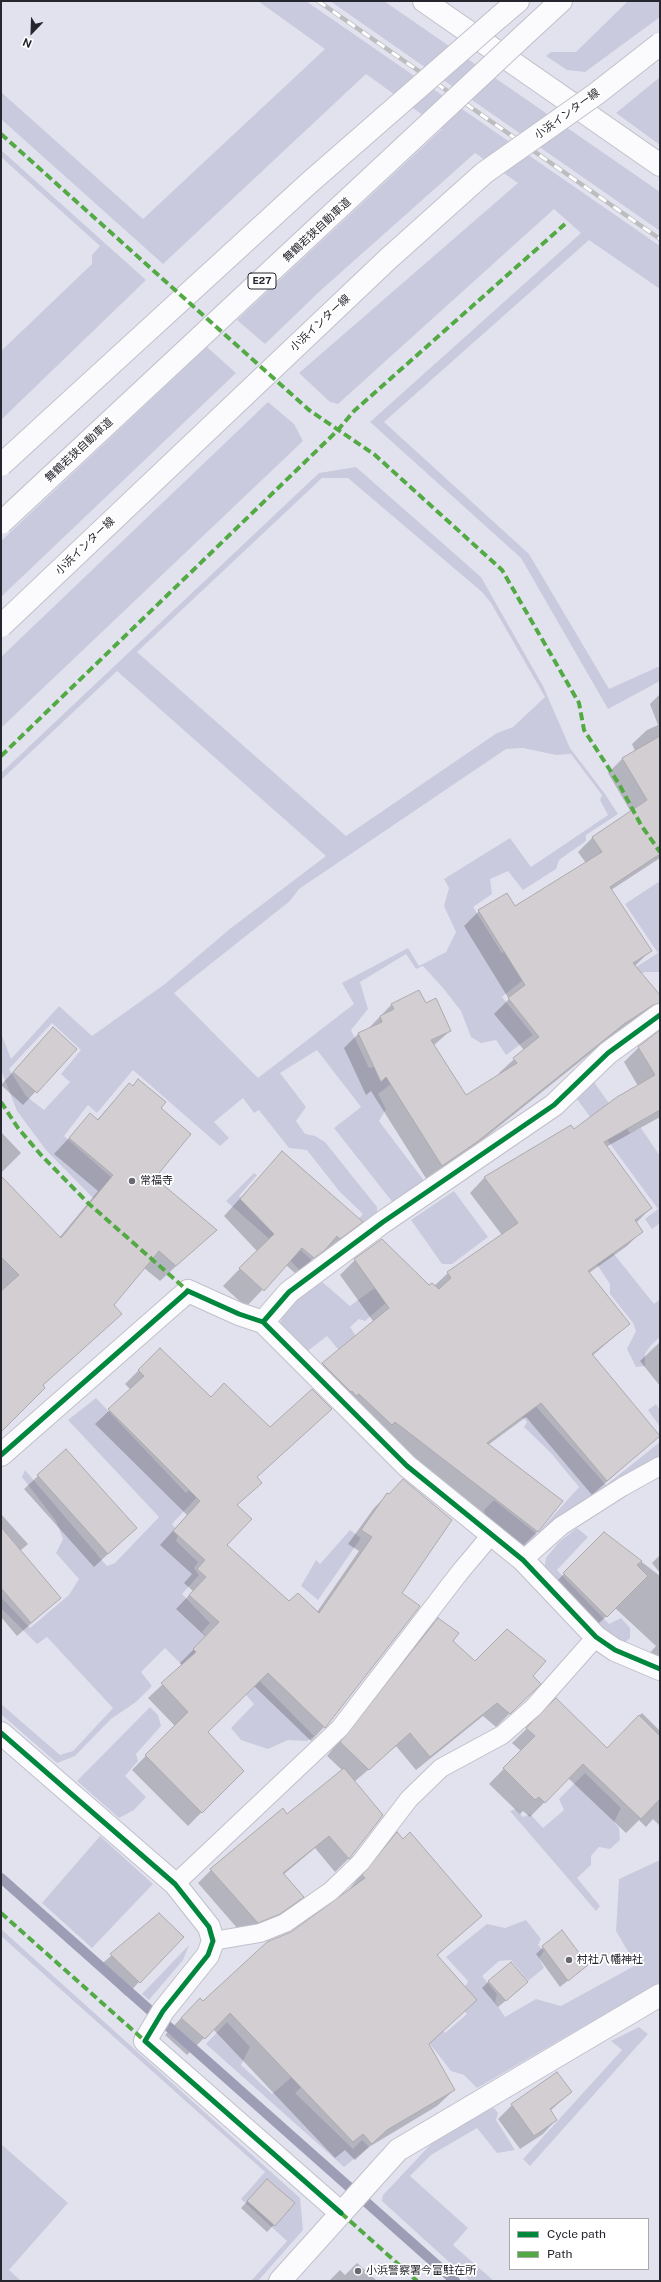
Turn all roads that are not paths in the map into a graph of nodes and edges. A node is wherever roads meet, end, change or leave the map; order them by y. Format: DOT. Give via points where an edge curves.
graph roads {
  1 [pos="424,1"];
  2 [pos="518,1"];
  3 [pos="561,1"];
  4 [pos="660,44"];
  5 [pos="660,165"];
  6 [pos="1,465"];
  7 [pos="1,523"];
  8 [pos="1,626"];
  9 [pos="660,1015"];
  10 [pos="263,1322"];
  11 [pos="1,1455"];
  12 [pos="660,1466"];
  13 [pos="492,1534"];
  14 [pos="523,1560"];
  15 [pos="596,1637"];
  16 [pos="660,1669"];
  17 [pos="1,1733"];
  18 [pos="175,1884"];
  19 [pos="213,1941"];
  20 [pos="660,1995"];
  21 [pos="345,2208"];
  22 [pos="280,2281"];
  1 -- 5 [label="main road"];
  2 -- 6 [label="main road, bridge" via="303,188"];
  3 -- 7 [label="main road, 舞鶴若狭自動車道 / E27, bridge"];
  4 -- 8 [label="main road, 小浜インター線, bridge" via="596,94 479,178 388,259"];
  9 -- 10 [label="main road" via="608,1053 554,1106 383,1222 289,1292"];
  10 -- 11 [label="main road" via="188,1291"];
  10 -- 13 [label="main road" via="407,1466"];
  12 -- 14 [label="lane" via="561,1526"];
  13 -- 14 [label="main road"];
  13 -- 18 [label="lane" via="340,1728"];
  14 -- 15 [label="main road"];
  15 -- 16 [label="main road" via="615,1650"];
  15 -- 19 [label="lane" via="534,1706 502,1735 441,1768 409,1799 362,1862 331,1891 285,1923 260,1933"];
  17 -- 18 [label="main road"];
  18 -- 19 [label="main road" via="208,1927"];
  19 -- 21 [label="main road" via="208,1955 163,2011 145,2041"];
  20 -- 21 [label="main road" via="398,2150"];
  21 -- 22 [label="main road"];
}
